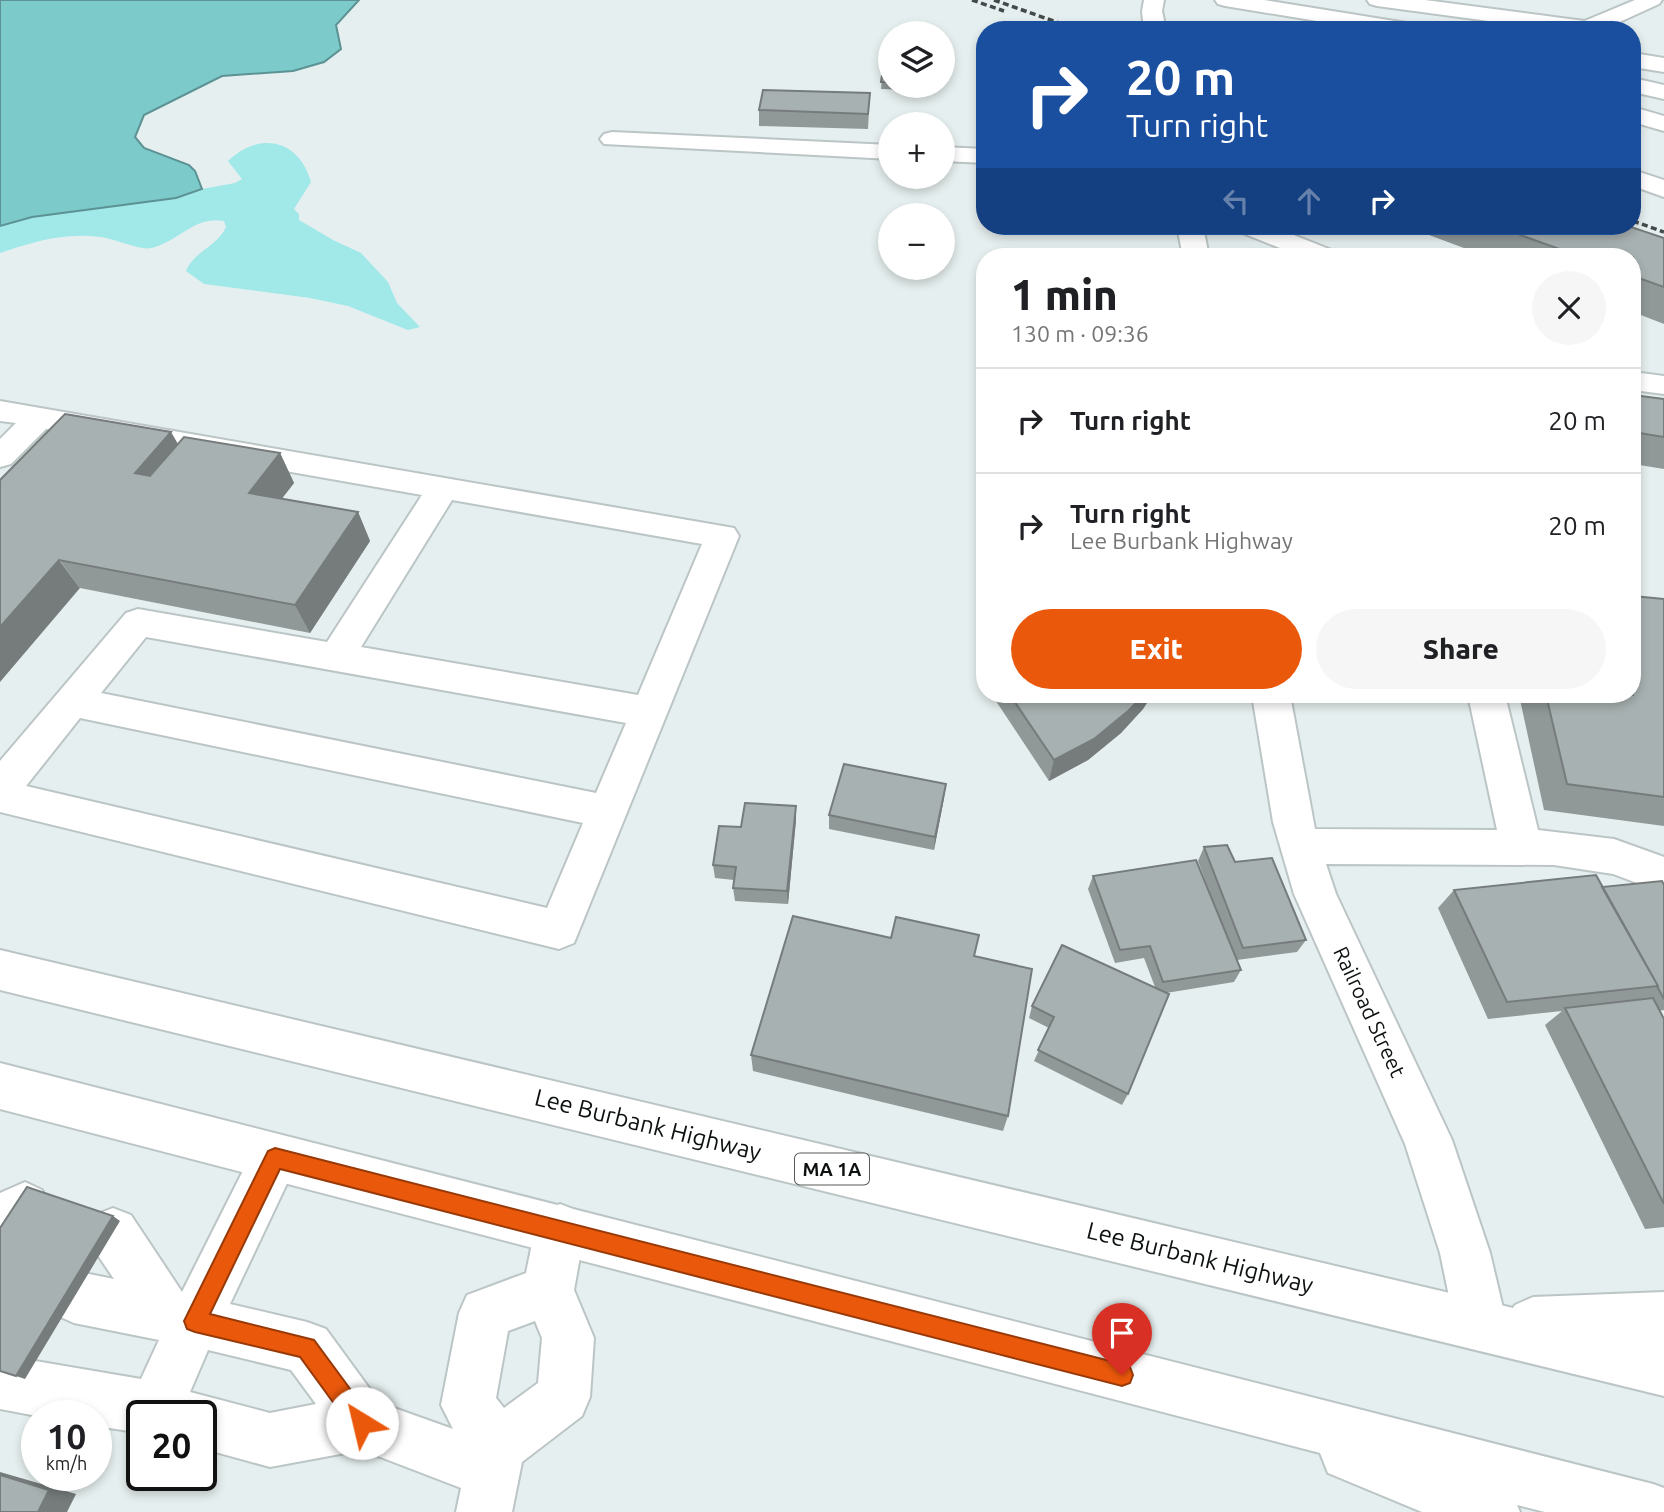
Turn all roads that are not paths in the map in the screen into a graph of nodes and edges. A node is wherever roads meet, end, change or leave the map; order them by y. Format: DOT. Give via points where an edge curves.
graph roads {
  1 [pos="1154,0"];
  2 [pos="1225,0"];
  3 [pos="1377,0"];
  4 [pos="1656,4"];
  5 [pos="1154,21"];
  6 [pos="1357,21"];
  7 [pos="1538,21"];
  8 [pos="1617,21"];
  9 [pos="1641,61"];
  10 [pos="1664,65"];
  11 [pos="1641,87"];
  12 [pos="1664,92"];
  13 [pos="1641,117"];
  14 [pos="1664,124"];
  15 [pos="612,139"];
  16 [pos="878,151"];
  17 [pos="955,155"];
  18 [pos="976,156"];
  19 [pos="1641,180"];
  20 [pos="1664,189"];
  21 [pos="1271,235"];
  22 [pos="1303,248"];
  23 [pos="1641,382"];
  24 [pos="1664,385"];
  25 [pos="0,411"];
  26 [pos="40,418"];
  27 [pos="0,457"];
  28 [pos="444,487"];
  29 [pos="336,657"];
  30 [pos="72,702"];
  31 [pos="1271,703"];
  32 [pos="1489,703"];
  33 [pos="649,712"];
  34 [pos="16,748"];
  35 [pos="0,789"];
  36 [pos="0,796"];
  37 [pos="608,812"];
  38 [pos="1300,846"];
  39 [pos="1521,846"];
  40 [pos="1664,875"];
  41 [pos="0,970"];
  42 [pos="0,1086"];
  43 [pos="275,1158"];
  44 [pos="560,1229"];
  45 [pos="113,1233"];
  46 [pos="548,1291"];
  47 [pos="75,1297"];
  48 [pos="1664,1318"];
  49 [pos="181,1319"];
  50 [pos="1481,1325"];
  51 [pos="1664,1370"];
  52 [pos="0,1382"];
  53 [pos="1203,1396"];
  54 [pos="180,1400"];
  55 [pos="126,1406"];
  56 [pos="362,1423"];
  57 [pos="217,1425"];
  58 [pos="492,1477"];
  59 [pos="1492,1512"];
  60 [pos="1653,1512"];
  1 -- 5 [label="main road"];
  2 -- 6 [label="main road"];
  3 -- 7 [label="main road"];
  4 -- 8 [label="main road"];
  9 -- 10 [label="main road"];
  11 -- 12 [label="main road"];
  13 -- 14 [label="main road"];
  15 -- 16 [label="main road"];
  17 -- 18 [label="main road"];
  19 -- 20 [label="main road"];
  21 -- 22 [label="main road"];
  23 -- 24 [label="main road"];
  25 -- 26 [label="main road"];
  26 -- 27 [label="main road"];
  26 -- 28 [label="main road"];
  28 -- 29 [label="main road"];
  28 -- 33 [label="main road" via="722,536"];
  29 -- 30 [label="main road" via="138,622"];
  29 -- 33 [label="main road"];
  30 -- 34 [label="main road"];
  30 -- 37 [label="main road"];
  31 -- 38 [label="main road, Railroad Street"];
  32 -- 39 [label="main road"];
  33 -- 37 [label="main road"];
  34 -- 35 [label="main road"];
  36 -- 37 [label="main road" via="559,930"];
  38 -- 39 [label="main road"];
  38 -- 50 [label="main road, Railroad Street" via="1320,906 1428,1140 1465,1252"];
  39 -- 40 [label="main road" via="1614,857"];
  41 -- 50 [label="main road, Lee Burbank Highway / MA 1A"];
  42 -- 43 [label="main road"];
  43 -- 44 [label="main road"];
  43 -- 49 [label="main road"];
  44 -- 46 [label="main road"];
  44 -- 53 [label="main road"];
  45 -- 49 [label="main road"];
  46 -- 58 [label="main road" via="568,1338 563,1397"];
  46 -- 58 [label="main road" via="485,1313 468,1405"];
  47 -- 49 [label="main road"];
  48 -- 50 [label="main road"];
  49 -- 54 [label="main road"];
  49 -- 56 [label="main road" via="307,1348"];
  50 -- 51 [label="main road, Lee Burbank Highway / MA 1A"];
  52 -- 55 [label="main road"];
  53 -- 59 [label="main road"];
  53 -- 60 [label="main road"];
  56 -- 57 [label="main road" via="270,1440"];
  56 -- 58 [label="main road"];
}
